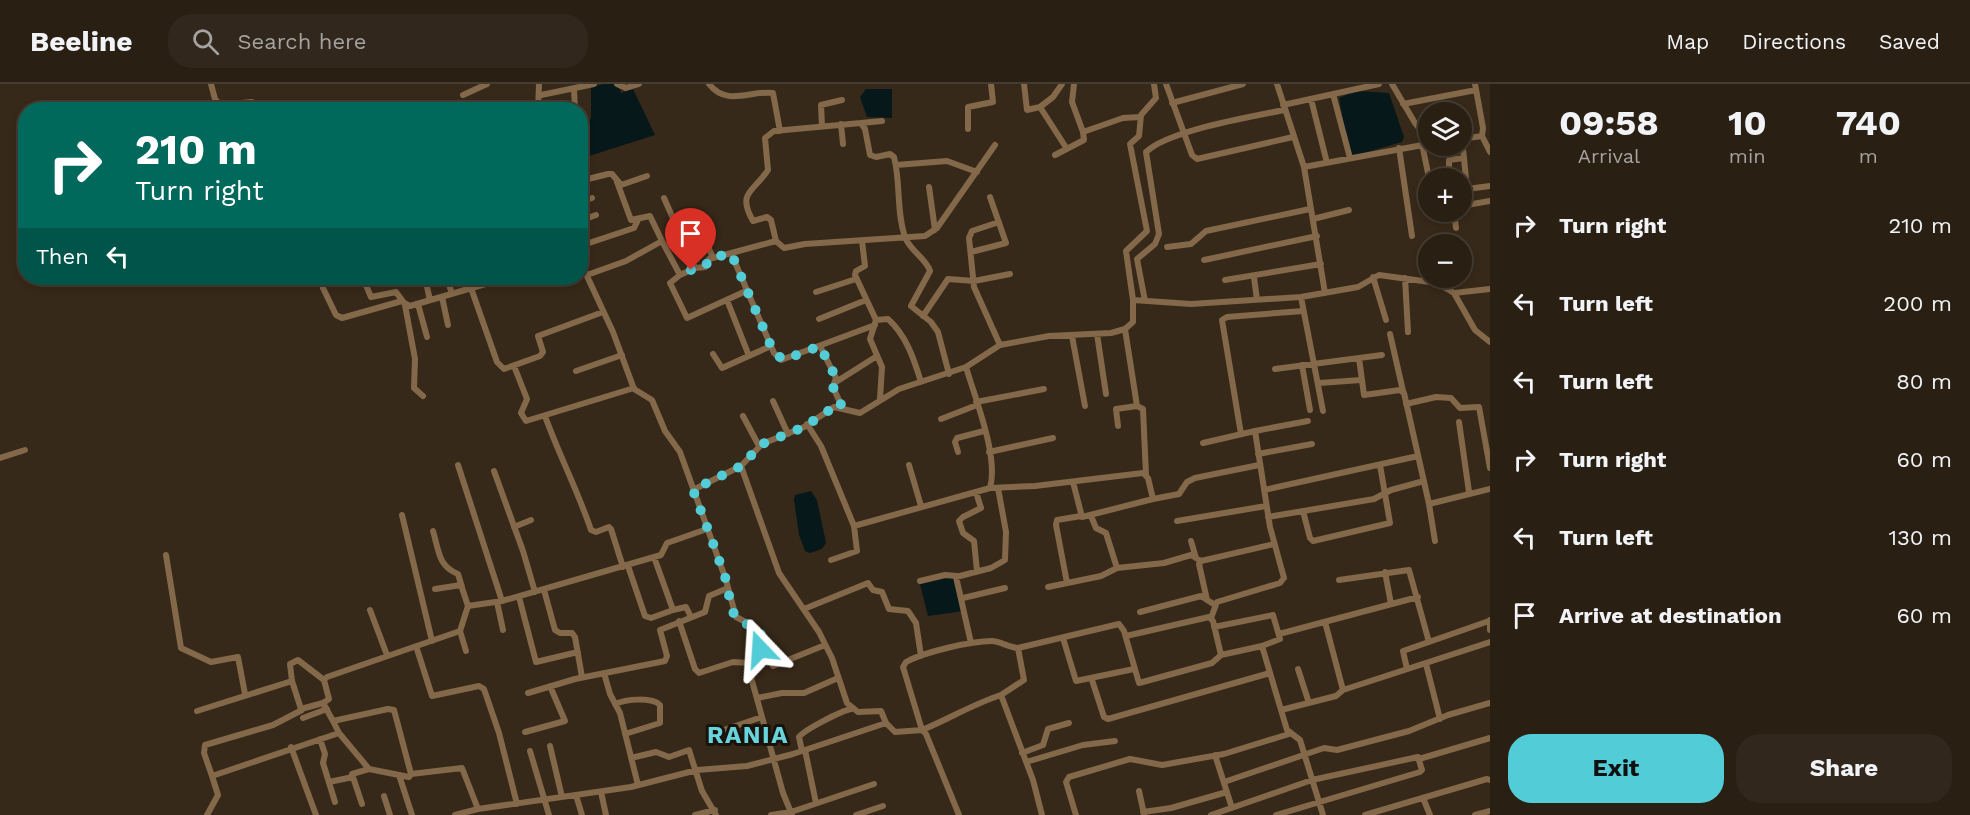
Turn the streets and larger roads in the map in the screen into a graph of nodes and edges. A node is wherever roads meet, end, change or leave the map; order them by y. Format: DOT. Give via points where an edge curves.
graph roads {
  1 [pos="211,84"];
  2 [pos="487,84"];
  3 [pos="539,84"];
  4 [pos="594,84"];
  5 [pos="617,84"];
  6 [pos="639,84"];
  7 [pos="709,84"];
  8 [pos="991,84"];
  9 [pos="1024,84"];
  10 [pos="1062,84"];
  11 [pos="1073,84"];
  12 [pos="1154,84"];
  13 [pos="1166,84"];
  14 [pos="1243,84"];
  15 [pos="1277,84"];
  16 [pos="1379,84"];
  17 [pos="1392,84"];
  18 [pos="1475,87"];
  19 [pos="574,89"];
  20 [pos="1333,94"];
  21 [pos="463,95"];
  22 [pos="541,95"];
  23 [pos="1311,99"];
  24 [pos="842,100"];
  25 [pos="218,102"];
  26 [pos="540,102"];
  27 [pos="575,102"];
  28 [pos="1172,103"];
  29 [pos="1403,104"];
  30 [pos="1040,107"];
  31 [pos="1283,108"];
  32 [pos="1140,117"];
  33 [pos="882,121"];
  34 [pos="861,123"];
  35 [pos="841,124"];
  36 [pos="822,126"];
  37 [pos="968,129"];
  38 [pos="1418,129"];
  39 [pos="780,131"];
  40 [pos="1083,132"];
  41 [pos="1485,133"];
  42 [pos="1184,135"];
  43 [pos="1293,137"];
  44 [pos="843,144"];
  45 [pos="1418,144"];
  46 [pos="995,145"];
  47 [pos="1399,148"];
  48 [pos="1067,149"];
  49 [pos="1490,152"];
  50 [pos="1055,155"];
  51 [pos="1350,158"];
  52 [pos="1463,158"];
  53 [pos="1327,163"];
  54 [pos="896,165"];
  55 [pos="1304,167"];
  56 [pos="1449,168"];
  57 [pos="977,172"];
  58 [pos="647,176"];
  59 [pos="588,179"];
  60 [pos="616,182"];
  61 [pos="1490,186"];
  62 [pos="929,188"];
  63 [pos="1490,191"];
  64 [pos="990,196"];
  65 [pos="592,198"];
  66 [pos="664,198"];
  67 [pos="588,199"];
  68 [pos="1490,201"];
  69 [pos="1472,204"];
  70 [pos="1310,209"];
  71 [pos="1349,210"];
  72 [pos="596,215"];
  73 [pos="695,217"];
  74 [pos="588,218"];
  75 [pos="1312,219"];
  76 [pos="638,220"];
  77 [pos="999,222"];
  78 [pos="1455,222"];
  79 [pos="1456,228"];
  80 [pos="935,230"];
  81 [pos="1317,236"];
  82 [pos="1412,236"];
  83 [pos="905,237"];
  84 [pos="662,241"];
  85 [pos="776,241"];
  86 [pos="862,241"];
  87 [pos="588,243"];
  88 [pos="1167,248"];
  89 [pos="971,252"];
  90 [pos="731,253"];
  91 [pos="713,258"];
  92 [pos="1204,260"];
  93 [pos="1321,264"];
  94 [pos="695,268"];
  95 [pos="1010,274"];
  96 [pos="588,275"];
  97 [pos="680,275"];
  98 [pos="588,277"];
  99 [pos="1254,277"];
  100 [pos="1373,277"];
  101 [pos="856,279"];
  102 [pos="1225,280"];
  103 [pos="974,281"];
  104 [pos="1404,282"];
  105 [pos="366,285"];
  106 [pos="427,285"];
  107 [pos="449,285"];
  108 [pos="482,285"];
  109 [pos="323,288"];
  110 [pos="471,288"];
  111 [pos="1490,289"];
  112 [pos="746,291"];
  113 [pos="816,292"];
  114 [pos="1325,293"];
  115 [pos="1454,293"];
  116 [pos="452,294"];
  117 [pos="442,297"];
  118 [pos="430,300"];
  119 [pos="727,300"];
  120 [pos="867,300"];
  121 [pos="1139,300"];
  122 [pos="1257,300"];
  123 [pos="404,303"];
  124 [pos="418,304"];
  125 [pos="1302,305"];
  126 [pos="603,312"];
  127 [pos="923,316"];
  128 [pos="819,319"];
  129 [pos="1386,320"];
  130 [pos="876,323"];
  131 [pos="448,325"];
  132 [pos="1408,332"];
  133 [pos="1097,334"];
  134 [pos="1390,334"];
  135 [pos="1126,335"];
  136 [pos="427,337"];
  137 [pos="1073,340"];
  138 [pos="1490,342"];
  139 [pos="1000,345"];
  140 [pos="771,346"];
  141 [pos="820,346"];
  142 [pos="713,354"];
  143 [pos="622,355"];
  144 [pos="749,356"];
  145 [pos="878,356"];
  146 [pos="1382,356"];
  147 [pos="1359,358"];
  148 [pos="1315,363"];
  149 [pos="1302,365"];
  150 [pos="514,366"];
  151 [pos="966,367"];
  152 [pos="1275,369"];
  153 [pos="576,372"];
  154 [pos="950,374"];
  155 [pos="1361,380"];
  156 [pos="836,382"];
  157 [pos="921,382"];
  158 [pos="1318,383"];
  159 [pos="634,388"];
  160 [pos="1044,389"];
  161 [pos="1403,391"];
  162 [pos="1106,394"];
  163 [pos="423,396"];
  164 [pos="880,399"];
  165 [pos="773,402"];
  166 [pos="977,403"];
  167 [pos="1406,404"];
  168 [pos="1085,406"];
  169 [pos="1137,406"];
  170 [pos="842,407"];
  171 [pos="1310,410"];
  172 [pos="1323,411"];
  173 [pos="545,416"];
  174 [pos="743,416"];
  175 [pos="941,419"];
  176 [pos="1308,421"];
  177 [pos="1459,422"];
  178 [pos="1118,426"];
  179 [pos="810,429"];
  180 [pos="984,430"];
  181 [pos="1255,431"];
  182 [pos="788,434"];
  183 [pos="1241,434"];
  184 [pos="1053,438"];
  185 [pos="1203,443"];
  186 [pos="1312,444"];
  187 [pos="759,446"];
  188 [pos="25,450"];
  189 [pos="958,452"];
  190 [pos="989,452"];
  191 [pos="1258,454"];
  192 [pos="1418,456"];
  193 [pos="0,458"];
  194 [pos="458,465"];
  195 [pos="909,465"];
  196 [pos="1259,465"];
  197 [pos="1380,465"];
  198 [pos="741,466"];
  199 [pos="1490,468"];
  200 [pos="494,471"];
  201 [pos="1146,475"];
  202 [pos="1424,481"];
  203 [pos="1073,482"];
  204 [pos="698,487"];
  205 [pos="990,488"];
  206 [pos="998,488"];
  207 [pos="1490,489"];
  208 [pos="1264,490"];
  209 [pos="976,492"];
  210 [pos="1469,492"];
  211 [pos="1385,494"];
  212 [pos="1153,500"];
  213 [pos="1429,504"];
  214 [pos="921,506"];
  215 [pos="1266,506"];
  216 [pos="1303,511"];
  217 [pos="402,515"];
  218 [pos="1081,516"];
  219 [pos="1091,516"];
  220 [pos="1268,517"];
  221 [pos="531,520"];
  222 [pos="1177,521"];
  223 [pos="854,526"];
  224 [pos="514,527"];
  225 [pos="434,531"];
  226 [pos="708,532"];
  227 [pos="1191,541"];
  228 [pos="1435,541"];
  229 [pos="1274,544"];
  230 [pos="166,555"];
  231 [pos="1195,556"];
  232 [pos="655,559"];
  233 [pos="831,560"];
  234 [pos="1200,562"];
  235 [pos="626,567"];
  236 [pos="1117,568"];
  237 [pos="977,571"];
  238 [pos="1384,572"];
  239 [pos="957,576"];
  240 [pos="1339,580"];
  241 [pos="920,581"];
  242 [pos="1067,582"];
  243 [pos="462,587"];
  244 [pos="1048,587"];
  245 [pos="728,588"];
  246 [pos="1005,588"];
  247 [pos="435,589"];
  248 [pos="535,592"];
  249 [pos="545,592"];
  250 [pos="519,597"];
  251 [pos="1418,597"];
  252 [pos="963,598"];
  253 [pos="1207,600"];
  254 [pos="500,602"];
  255 [pos="1391,604"];
  256 [pos="1215,605"];
  257 [pos="468,606"];
  258 [pos="804,609"];
  259 [pos="370,610"];
  260 [pos="673,610"];
  261 [pos="1140,612"];
  262 [pos="691,617"];
  263 [pos="1211,618"];
  264 [pos="680,621"];
  265 [pos="1489,621"];
  266 [pos="1325,622"];
  267 [pos="1214,627"];
  268 [pos="503,630"];
  269 [pos="1490,630"];
  270 [pos="461,634"];
  271 [pos="1279,634"];
  272 [pos="1126,636"];
  273 [pos="1063,638"];
  274 [pos="432,641"];
  275 [pos="1429,642"];
  276 [pos="1490,642"];
  277 [pos="971,643"];
  278 [pos="825,645"];
  279 [pos="1262,646"];
  280 [pos="417,648"];
  281 [pos="1018,648"];
  282 [pos="466,651"];
  283 [pos="578,652"];
  284 [pos="387,655"];
  285 [pos="1221,655"];
  286 [pos="921,656"];
  287 [pos="749,663"];
  288 [pos="1426,664"];
  289 [pos="773,666"];
  290 [pos="1134,669"];
  291 [pos="1298,669"];
  292 [pos="1407,669"];
  293 [pos="604,673"];
  294 [pos="1270,673"];
  295 [pos="582,677"];
  296 [pos="838,678"];
  297 [pos="324,680"];
  298 [pos="1092,680"];
  299 [pos="292,681"];
  300 [pos="550,687"];
  301 [pos="1343,690"];
  302 [pos="528,693"];
  303 [pos="245,694"];
  304 [pos="1000,695"];
  305 [pos="757,698"];
  306 [pos="1309,703"];
  307 [pos="1490,703"];
  308 [pos="615,704"];
  309 [pos="325,706"];
  310 [pos="851,709"];
  311 [pos="302,710"];
  312 [pos="1281,710"];
  313 [pos="197,711"];
  314 [pos="762,717"];
  315 [pos="303,718"];
  316 [pos="1440,719"];
  317 [pos="333,721"];
  318 [pos="886,723"];
  319 [pos="1070,723"];
  320 [pos="922,730"];
  321 [pos="525,732"];
  322 [pos="339,733"];
  323 [pos="625,734"];
  324 [pos="712,734"];
  325 [pos="1289,734"];
  326 [pos="1490,738"];
  327 [pos="320,739"];
  328 [pos="1115,741"];
  329 [pos="550,746"];
  330 [pos="291,747"];
  331 [pos="530,751"];
  332 [pos="803,751"];
  333 [pos="1022,753"];
  334 [pos="1215,755"];
  335 [pos="1304,756"];
  336 [pos="631,758"];
  337 [pos="774,759"];
  338 [pos="1419,759"];
  339 [pos="1026,762"];
  340 [pos="369,769"];
  341 [pos="697,770"];
  342 [pos="214,774"];
  343 [pos="411,774"];
  344 [pos="399,776"];
  345 [pos="353,777"];
  346 [pos="1312,780"];
  347 [pos="1490,780"];
  348 [pos="329,782"];
  349 [pos="1224,782"];
  350 [pos="874,784"];
  351 [pos="638,785"];
  352 [pos="1139,791"];
  353 [pos="601,792"];
  354 [pos="1227,792"];
  355 [pos="576,795"];
  356 [pos="384,796"];
  357 [pos="562,797"];
  358 [pos="1423,798"];
  359 [pos="545,800"];
  360 [pos="335,801"];
  361 [pos="1318,801"];
  362 [pos="816,803"];
  363 [pos="362,804"];
  364 [pos="517,804"];
  365 [pos="883,806"];
  366 [pos="1399,807"];
  367 [pos="1232,808"];
  368 [pos="478,809"];
  369 [pos="1490,811"];
  370 [pos="495,812"];
  371 [pos="715,812"];
  372 [pos="793,812"];
  373 [pos="1144,813"];
  374 [pos="207,815"];
  375 [pos="316,815"];
  376 [pos="390,815"];
  377 [pos="412,815"];
  378 [pos="455,815"];
  379 [pos="549,815"];
  380 [pos="582,815"];
  381 [pos="606,815"];
  382 [pos="695,815"];
  383 [pos="771,815"];
  384 [pos="856,815"];
  385 [pos="959,815"];
  386 [pos="1042,815"];
  387 [pos="1076,815"];
  388 [pos="1211,815"];
  389 [pos="1276,815"];
  390 [pos="1323,815"];
  391 [pos="1365,815"];
  392 [pos="1399,815"];
  393 [pos="1430,815"];
  394 [pos="1475,815"];
  1 -- 25 [label="street"];
  2 -- 21 [label="street"];
  3 -- 22 [label="street"];
  4 -- 19 [label="street"];
  5 -- 6 [label="street" via="626,88"];
  7 -- 39 [label="street" via="727,97 773,93"];
  8 -- 37 [label="street" via="993,102 968,107"];
  9 -- 30 [label="street" via="1027,110"];
  10 -- 30 [label="street"];
  11 -- 40 [label="street" via="1072,102"];
  12 -- 32 [label="street" via="1156,98"];
  13 -- 28 [label="street"];
  14 -- 28 [label="street"];
  15 -- 31 [label="street"];
  16 -- 20 [label="street"];
  17 -- 29 [label="street"];
  18 -- 29 [label="street"];
  18 -- 41 [label="street"];
  19 -- 22 [label="street"];
  19 -- 27 [label="street"];
  20 -- 23 [label="street"];
  20 -- 51 [label="street"];
  22 -- 26 [label="street"];
  23 -- 31 [label="street"];
  23 -- 53 [label="street"];
  24 -- 36 [label="street" via="821,105"];
  28 -- 42 [label="street"];
  29 -- 38 [label="street"];
  30 -- 48 [label="street"];
  31 -- 42 [label="street"];
  31 -- 43 [label="street"];
  32 -- 40 [label="street" via="1124,118"];
  32 -- 121 [label="street" via="1139,136 1132,140 1130,148 1147,231 1126,251"];
  33 -- 34 [label="street"];
  34 -- 35 [label="street"];
  34 -- 54 [label="street" via="870,154 892,154"];
  35 -- 36 [label="street"];
  35 -- 44 [label="street"];
  36 -- 39 [label="street"];
  39 -- 85 [label="street" via="765,138 768,170 748,191 746,200 753,221 767,217 771,220"];
  40 -- 48 [label="street" via="1084,140"];
  41 -- 49 [label="street"];
  42 -- 43 [label="street" via="1197,159"];
  42 -- 121 [label="street" via="1146,152 1159,234 1155,244 1137,259"];
  43 -- 55 [label="street"];
  45 -- 47 [label="street"];
  46 -- 57 [label="street"];
  47 -- 51 [label="street"];
  47 -- 82 [label="street"];
  48 -- 50 [label="street"];
  51 -- 53 [label="street"];
  52 -- 56 [label="street" via="1449,160"];
  52 -- 61 [label="street" via="1467,189"];
  53 -- 55 [label="street"];
  54 -- 57 [label="street" via="947,161"];
  54 -- 83 [label="street" via="898,209"];
  55 -- 70 [label="street"];
  57 -- 80 [label="street"];
  58 -- 60 [label="street" via="624,184"];
  59 -- 60 [label="street" via="612,174"];
  60 -- 76 [label="street" via="631,220"];
  61 -- 63 [label="street"];
  62 -- 80 [label="street"];
  64 -- 77 [label="street"];
  65 -- 67 [label="street"];
  66 -- 94 [label="street"];
  68 -- 69 [label="street"];
  70 -- 75 [label="street"];
  70 -- 88 [label="street" via="1206,231 1191,244"];
  71 -- 75 [label="street"];
  72 -- 74 [label="street"];
  73 -- 91 [label="street"];
  75 -- 81 [label="street"];
  76 -- 84 [label="street" via="650,216"];
  76 -- 87 [label="street" via="634,228"];
  77 -- 89 [label="street" via="970,232"];
  77 -- 89 [label="street" via="1005,244"];
  78 -- 79 [label="street"];
  80 -- 83 [label="street" via="922,237"];
  81 -- 92 [label="street"];
  81 -- 93 [label="street"];
  83 -- 86 [label="street"];
  83 -- 127 [label="street" via="913,253 930,267 910,304"];
  84 -- 96 [label="street" via="626,261"];
  84 -- 97 [label="street"];
  85 -- 86 [label="street" via="784,248"];
  85 -- 90 [label="street"];
  86 -- 101 [label="street" via="866,264 855,272"];
  89 -- 103 [label="street"];
  90 -- 91 [label="street"];
  90 -- 112 [label="street"];
  91 -- 94 [label="street" via="706,261 705,267"];
  93 -- 99 [label="street"];
  93 -- 114 [label="street"];
  94 -- 97 [label="street"];
  95 -- 103 [label="street"];
  97 -- 119 [label="street" via="670,283 688,319"];
  98 -- 126 [label="street"];
  99 -- 102 [label="street"];
  99 -- 122 [label="street"];
  100 -- 104 [label="street" via="1385,275"];
  100 -- 114 [label="street" via="1362,286"];
  100 -- 129 [label="street"];
  101 -- 113 [label="street"];
  101 -- 120 [label="street"];
  103 -- 127 [label="street" via="948,279"];
  103 -- 139 [label="street"];
  104 -- 115 [label="street" via="1437,283"];
  104 -- 132 [label="street"];
  105 -- 123 [label="street" via="371,297 396,292"];
  106 -- 118 [label="street"];
  107 -- 116 [label="street"];
  108 -- 110 [label="street"];
  109 -- 123 [label="street" via="336,315 342,318"];
  110 -- 116 [label="street"];
  110 -- 150 [label="street" via="497,362 504,369"];
  111 -- 115 [label="street"];
  112 -- 119 [label="street"];
  112 -- 140 [label="street"];
  114 -- 125 [label="street"];
  115 -- 138 [label="street" via="1475,330"];
  116 -- 117 [label="street"];
  117 -- 118 [label="street"];
  117 -- 131 [label="street"];
  118 -- 124 [label="street"];
  119 -- 144 [label="street"];
  120 -- 128 [label="street"];
  120 -- 130 [label="street"];
  121 -- 122 [label="street" via="1191,304"];
  121 -- 135 [label="street"];
  122 -- 125 [label="street"];
  123 -- 124 [label="street"];
  123 -- 163 [label="street" via="415,359 414,388"];
  124 -- 136 [label="street"];
  125 -- 148 [label="street"];
  125 -- 183 [label="street" via="1222,320"];
  126 -- 143 [label="street"];
  126 -- 150 [label="street" via="538,336 542,353"];
  127 -- 154 [label="street" via="941,337"];
  130 -- 141 [label="street"];
  130 -- 145 [label="street" via="870,339"];
  130 -- 157 [label="street" via="888,319 894,326 909,348"];
  133 -- 135 [label="street"];
  133 -- 137 [label="street"];
  133 -- 162 [label="street"];
  134 -- 161 [label="street"];
  135 -- 169 [label="street"];
  137 -- 139 [label="street" via="1035,338"];
  137 -- 168 [label="street"];
  139 -- 151 [label="street"];
  140 -- 141 [label="street" via="777,358 784,360"];
  140 -- 144 [label="street"];
  141 -- 156 [label="street"];
  142 -- 144 [label="street" via="722,368"];
  143 -- 153 [label="street"];
  143 -- 159 [label="street"];
  145 -- 156 [label="street"];
  145 -- 164 [label="street" via="883,371"];
  146 -- 147 [label="street"];
  147 -- 148 [label="street"];
  147 -- 155 [label="street"];
  148 -- 149 [label="street"];
  148 -- 158 [label="street"];
  149 -- 152 [label="street"];
  149 -- 171 [label="street"];
  150 -- 173 [label="street" via="527,401 521,413 525,420"];
  151 -- 154 [label="street"];
  151 -- 166 [label="street"];
  154 -- 157 [label="street"];
  155 -- 158 [label="street"];
  155 -- 161 [label="street" via="1362,392 1368,396"];
  156 -- 170 [label="street" via="833,387"];
  157 -- 164 [label="street"];
  158 -- 172 [label="street"];
  159 -- 173 [label="street"];
  159 -- 204 [label="street" via="654,403 665,431"];
  160 -- 166 [label="street"];
  161 -- 167 [label="street"];
  164 -- 170 [label="street" via="857,414"];
  165 -- 182 [label="street"];
  166 -- 175 [label="street"];
  166 -- 180 [label="street"];
  167 -- 192 [label="street"];
  167 -- 199 [label="street" via="1441,396 1451,398 1460,408 1479,407"];
  169 -- 178 [label="street" via="1116,410"];
  169 -- 201 [label="street" via="1143,409"];
  170 -- 179 [label="street" via="834,407"];
  173 -- 235 [label="street" via="591,530 611,529"];
  174 -- 187 [label="street"];
  176 -- 181 [label="street"];
  177 -- 210 [label="street"];
  179 -- 182 [label="street"];
  179 -- 223 [label="street"];
  180 -- 189 [label="street" via="957,438"];
  180 -- 190 [label="street"];
  181 -- 183 [label="street"];
  181 -- 191 [label="street"];
  182 -- 187 [label="street"];
  183 -- 185 [label="street"];
  184 -- 190 [label="street"];
  186 -- 191 [label="street"];
  187 -- 198 [label="street"];
  188 -- 193 [label="street"];
  190 -- 205 [label="street"];
  191 -- 196 [label="street"];
  192 -- 197 [label="street"];
  192 -- 202 [label="street"];
  194 -- 254 [label="street"];
  195 -- 214 [label="street"];
  196 -- 208 [label="street"];
  196 -- 212 [label="street" via="1195,478 1179,494"];
  197 -- 208 [label="street"];
  197 -- 211 [label="street"];
  198 -- 204 [label="street"];
  198 -- 258 [label="street" via="776,567"];
  200 -- 224 [label="street"];
  201 -- 203 [label="street"];
  201 -- 212 [label="street"];
  202 -- 211 [label="street"];
  202 -- 213 [label="street"];
  203 -- 206 [label="street"];
  203 -- 218 [label="street"];
  204 -- 226 [label="street"];
  205 -- 206 [label="street"];
  205 -- 209 [label="street"];
  206 -- 237 [label="street" via="1006,532 1005,560"];
  207 -- 210 [label="street"];
  208 -- 215 [label="street"];
  209 -- 214 [label="street"];
  209 -- 237 [label="street" via="981,508 959,521 963,533 974,542"];
  210 -- 213 [label="street"];
  211 -- 216 [label="street"];
  211 -- 216 [label="street" via="1390,523 1313,541"];
  212 -- 219 [label="street"];
  213 -- 228 [label="street"];
  214 -- 223 [label="street"];
  215 -- 220 [label="street"];
  215 -- 222 [label="street"];
  216 -- 220 [label="street"];
  217 -- 274 [label="street"];
  218 -- 219 [label="street"];
  218 -- 242 [label="street" via="1057,520"];
  219 -- 236 [label="street" via="1096,528 1106,532"];
  220 -- 229 [label="street"];
  221 -- 224 [label="street"];
  223 -- 233 [label="street" via="857,551"];
  224 -- 248 [label="street"];
  225 -- 243 [label="street" via="446,569 458,573"];
  226 -- 232 [label="street" via="667,543"];
  226 -- 245 [label="street"];
  227 -- 231 [label="street"];
  229 -- 234 [label="street"];
  229 -- 256 [label="street" via="1283,581"];
  230 -- 303 [label="street" via="181,648 211,662 238,657"];
  231 -- 234 [label="street"];
  231 -- 236 [label="street"];
  232 -- 235 [label="street"];
  232 -- 260 [label="street"];
  234 -- 253 [label="street"];
  235 -- 249 [label="street"];
  235 -- 260 [label="street" via="645,616 651,618"];
  236 -- 242 [label="street" via="1101,576"];
  237 -- 239 [label="street"];
  238 -- 240 [label="street"];
  238 -- 251 [label="street" via="1409,570"];
  238 -- 255 [label="street"];
  239 -- 241 [label="street"];
  239 -- 252 [label="street"];
  242 -- 244 [label="street"];
  243 -- 247 [label="street" via="456,584"];
  243 -- 257 [label="street"];
  245 -- 262 [label="street" via="709,596 707,610"];
  245 -- 287 [label="street" via="736,617 761,634 760,649"];
  246 -- 252 [label="street"];
  248 -- 249 [label="street"];
  248 -- 250 [label="street"];
  249 -- 283 [label="street" via="555,630 573,635"];
  250 -- 254 [label="street"];
  250 -- 283 [label="street" via="536,662"];
  251 -- 255 [label="street"];
  251 -- 275 [label="street"];
  252 -- 277 [label="street"];
  253 -- 256 [label="street"];
  253 -- 261 [label="street" via="1194,597"];
  254 -- 257 [label="street"];
  254 -- 268 [label="street"];
  255 -- 266 [label="street"];
  256 -- 263 [label="street"];
  257 -- 270 [label="street"];
  258 -- 278 [label="street"];
  258 -- 286 [label="street" via="868,583 873,590 882,592 889,609 908,611 916,623"];
  259 -- 284 [label="street"];
  260 -- 262 [label="street" via="686,607"];
  262 -- 264 [label="street"];
  263 -- 267 [label="street"];
  263 -- 272 [label="street"];
  264 -- 287 [label="street" via="699,673 733,662"];
  264 -- 293 [label="street" via="660,630 665,661"];
  265 -- 269 [label="street"];
  265 -- 275 [label="street"];
  266 -- 271 [label="street"];
  266 -- 301 [label="street"];
  267 -- 271 [label="street" via="1273,615"];
  267 -- 285 [label="street"];
  270 -- 274 [label="street"];
  270 -- 282 [label="street"];
  271 -- 279 [label="street" via="1279,641"];
  272 -- 273 [label="street" via="1119,624 1113,624"];
  272 -- 290 [label="street"];
  273 -- 281 [label="street"];
  273 -- 298 [label="street" via="1074,679"];
  274 -- 280 [label="street"];
  275 -- 292 [label="street" via="1403,651"];
  276 -- 288 [label="street"];
  277 -- 281 [label="street" via="994,640"];
  277 -- 286 [label="street"];
  278 -- 289 [label="street"];
  278 -- 296 [label="street"];
  279 -- 285 [label="street"];
  279 -- 294 [label="street"];
  280 -- 284 [label="street"];
  280 -- 364 [label="street" via="432,696 479,686 484,689"];
  281 -- 304 [label="street" via="1024,680"];
  283 -- 295 [label="street"];
  284 -- 297 [label="street"];
  285 -- 290 [label="street" via="1212,663 1140,683"];
  286 -- 320 [label="street" via="906,662 903,668"];
  287 -- 305 [label="street"];
  288 -- 292 [label="street"];
  288 -- 316 [label="street"];
  290 -- 298 [label="street"];
  291 -- 306 [label="street"];
  292 -- 301 [label="street"];
  293 -- 295 [label="street"];
  293 -- 308 [label="street"];
  294 -- 298 [label="street" via="1108,719"];
  294 -- 312 [label="street"];
  295 -- 300 [label="street"];
  296 -- 305 [label="street" via="804,693"];
  296 -- 310 [label="street"];
  297 -- 299 [label="street" via="298,660 290,664"];
  297 -- 309 [label="street" via="329,699"];
  299 -- 303 [label="street"];
  299 -- 311 [label="street"];
  300 -- 302 [label="street"];
  300 -- 321 [label="street" via="566,721"];
  301 -- 306 [label="street" via="1336,696"];
  303 -- 313 [label="street"];
  304 -- 320 [label="street"];
  304 -- 333 [label="street"];
  305 -- 314 [label="street"];
  306 -- 312 [label="street"];
  307 -- 316 [label="street"];
  308 -- 323 [label="street"];
  308 -- 323 [label="street" via="637,699 660,705 660,723"];
  309 -- 311 [label="street"];
  309 -- 315 [label="street"];
  309 -- 317 [label="street"];
  310 -- 318 [label="street" via="878,709"];
  310 -- 332 [label="street" via="833,714 801,733"];
  311 -- 342 [label="street" via="273,725 205,745 204,753"];
  312 -- 325 [label="street"];
  314 -- 324 [label="street"];
  314 -- 337 [label="street"];
  316 -- 335 [label="street" via="1409,732 1337,750 1324,748"];
  317 -- 322 [label="street"];
  317 -- 343 [label="street" via="394,710"];
  318 -- 320 [label="street" via="895,732"];
  318 -- 332 [label="street"];
  319 -- 333 [label="street" via="1048,729 1043,745"];
  320 -- 385 [label="street"];
  322 -- 327 [label="street"];
  322 -- 340 [label="street"];
  323 -- 336 [label="street"];
  325 -- 334 [label="street"];
  325 -- 335 [label="street" via="1299,738"];
  326 -- 338 [label="street"];
  327 -- 330 [label="street"];
  327 -- 348 [label="street"];
  328 -- 339 [label="street" via="1083,745"];
  329 -- 357 [label="street"];
  330 -- 342 [label="street"];
  330 -- 375 [label="street"];
  331 -- 359 [label="street"];
  332 -- 337 [label="street"];
  332 -- 362 [label="street"];
  333 -- 339 [label="street"];
  334 -- 349 [label="street"];
  334 -- 387 [label="street" via="1162,765 1130,759 1069,777 1066,782"];
  335 -- 346 [label="street"];
  335 -- 349 [label="street"];
  336 -- 341 [label="street" via="656,752 669,757 689,750"];
  336 -- 351 [label="street"];
  337 -- 341 [label="street"];
  337 -- 372 [label="street"];
  338 -- 346 [label="street" via="1416,756"];
  338 -- 361 [label="street" via="1420,772"];
  339 -- 386 [label="street"];
  340 -- 344 [label="street"];
  340 -- 345 [label="street" via="353,772"];
  341 -- 351 [label="street"];
  341 -- 371 [label="street" via="702,791"];
  342 -- 374 [label="street" via="218,795"];
  343 -- 344 [label="street"];
  343 -- 368 [label="street" via="462,768"];
  344 -- 377 [label="street"];
  345 -- 348 [label="street"];
  345 -- 363 [label="street"];
  346 -- 361 [label="street"];
  346 -- 367 [label="street"];
  347 -- 358 [label="street"];
  348 -- 360 [label="street"];
  349 -- 354 [label="street"];
  350 -- 362 [label="street"];
  351 -- 353 [label="street"];
  352 -- 373 [label="street"];
  353 -- 355 [label="street"];
  353 -- 381 [label="street"];
  354 -- 367 [label="street"];
  354 -- 373 [label="street"];
  355 -- 357 [label="street"];
  355 -- 380 [label="street"];
  356 -- 376 [label="street"];
  357 -- 359 [label="street"];
  358 -- 366 [label="street"];
  358 -- 393 [label="street"];
  359 -- 364 [label="street"];
  359 -- 379 [label="street"];
  361 -- 389 [label="street"];
  361 -- 390 [label="street"];
  362 -- 372 [label="street"];
  364 -- 370 [label="street"];
  365 -- 384 [label="street"];
  366 -- 391 [label="street"];
  366 -- 392 [label="street"];
  367 -- 388 [label="street"];
  368 -- 370 [label="street"];
  368 -- 378 [label="street"];
  369 -- 394 [label="street"];
  371 -- 382 [label="street"];
  372 -- 383 [label="street"];
}
